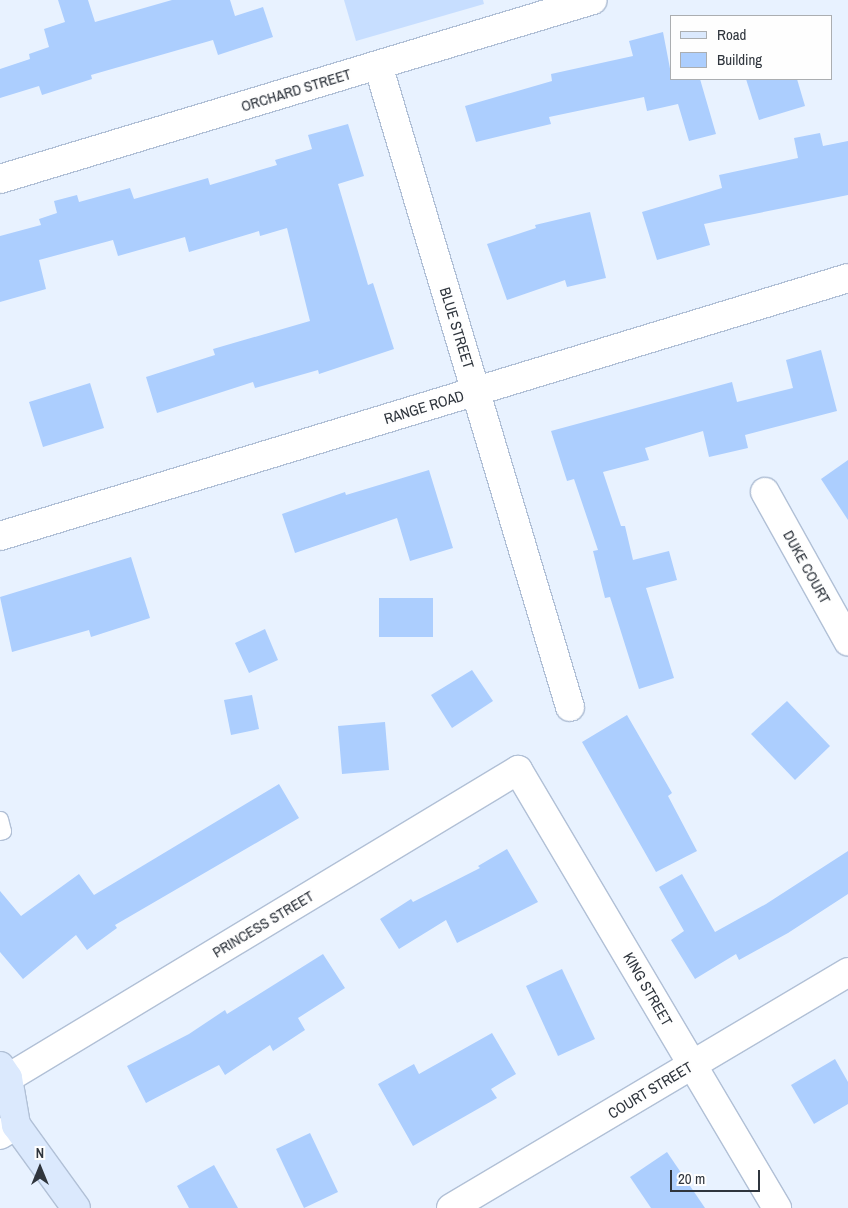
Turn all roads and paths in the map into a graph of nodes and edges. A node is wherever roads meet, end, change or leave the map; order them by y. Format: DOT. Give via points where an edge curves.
graph roads {
  1 [pos="592,0"];
  2 [pos="378,65"];
  3 [pos="0,179"];
  4 [pos="848,278"];
  5 [pos="476,391"];
  6 [pos="765,492"];
  7 [pos="0,536"];
  8 [pos="848,641"];
  9 [pos="570,707"];
  10 [pos="518,770"];
  11 [pos="0,819"];
  12 [pos="0,832"];
  13 [pos="848,972"];
  14 [pos="692,1065"];
  15 [pos="4,1072"];
  16 [pos="8,1130"];
  17 [pos="76,1208"];
  18 [pos="451,1208"];
  19 [pos="777,1208"];
  1 -- 2 [label="street, ORCHARD STREET"];
  2 -- 3 [label="street, ORCHARD STREET"];
  2 -- 5 [label="street, BLUE STREET"];
  4 -- 5 [label="street, RANGE ROAD"];
  5 -- 7 [label="street, RANGE ROAD"];
  5 -- 9 [label="street, BLUE STREET"];
  6 -- 8 [label="street, DUKE COURT"];
  10 -- 14 [label="street, KING STREET"];
  10 -- 15 [label="street, PRINCESS STREET"];
  11 -- 12 [label="lane" via="3,831"];
  13 -- 14 [label="street, COURT STREET"];
  14 -- 18 [label="street, COURT STREET"];
  14 -- 19 [label="street, KING STREET"];
  15 -- 16 [label="main road"];
  16 -- 17 [label="main road"];
}
